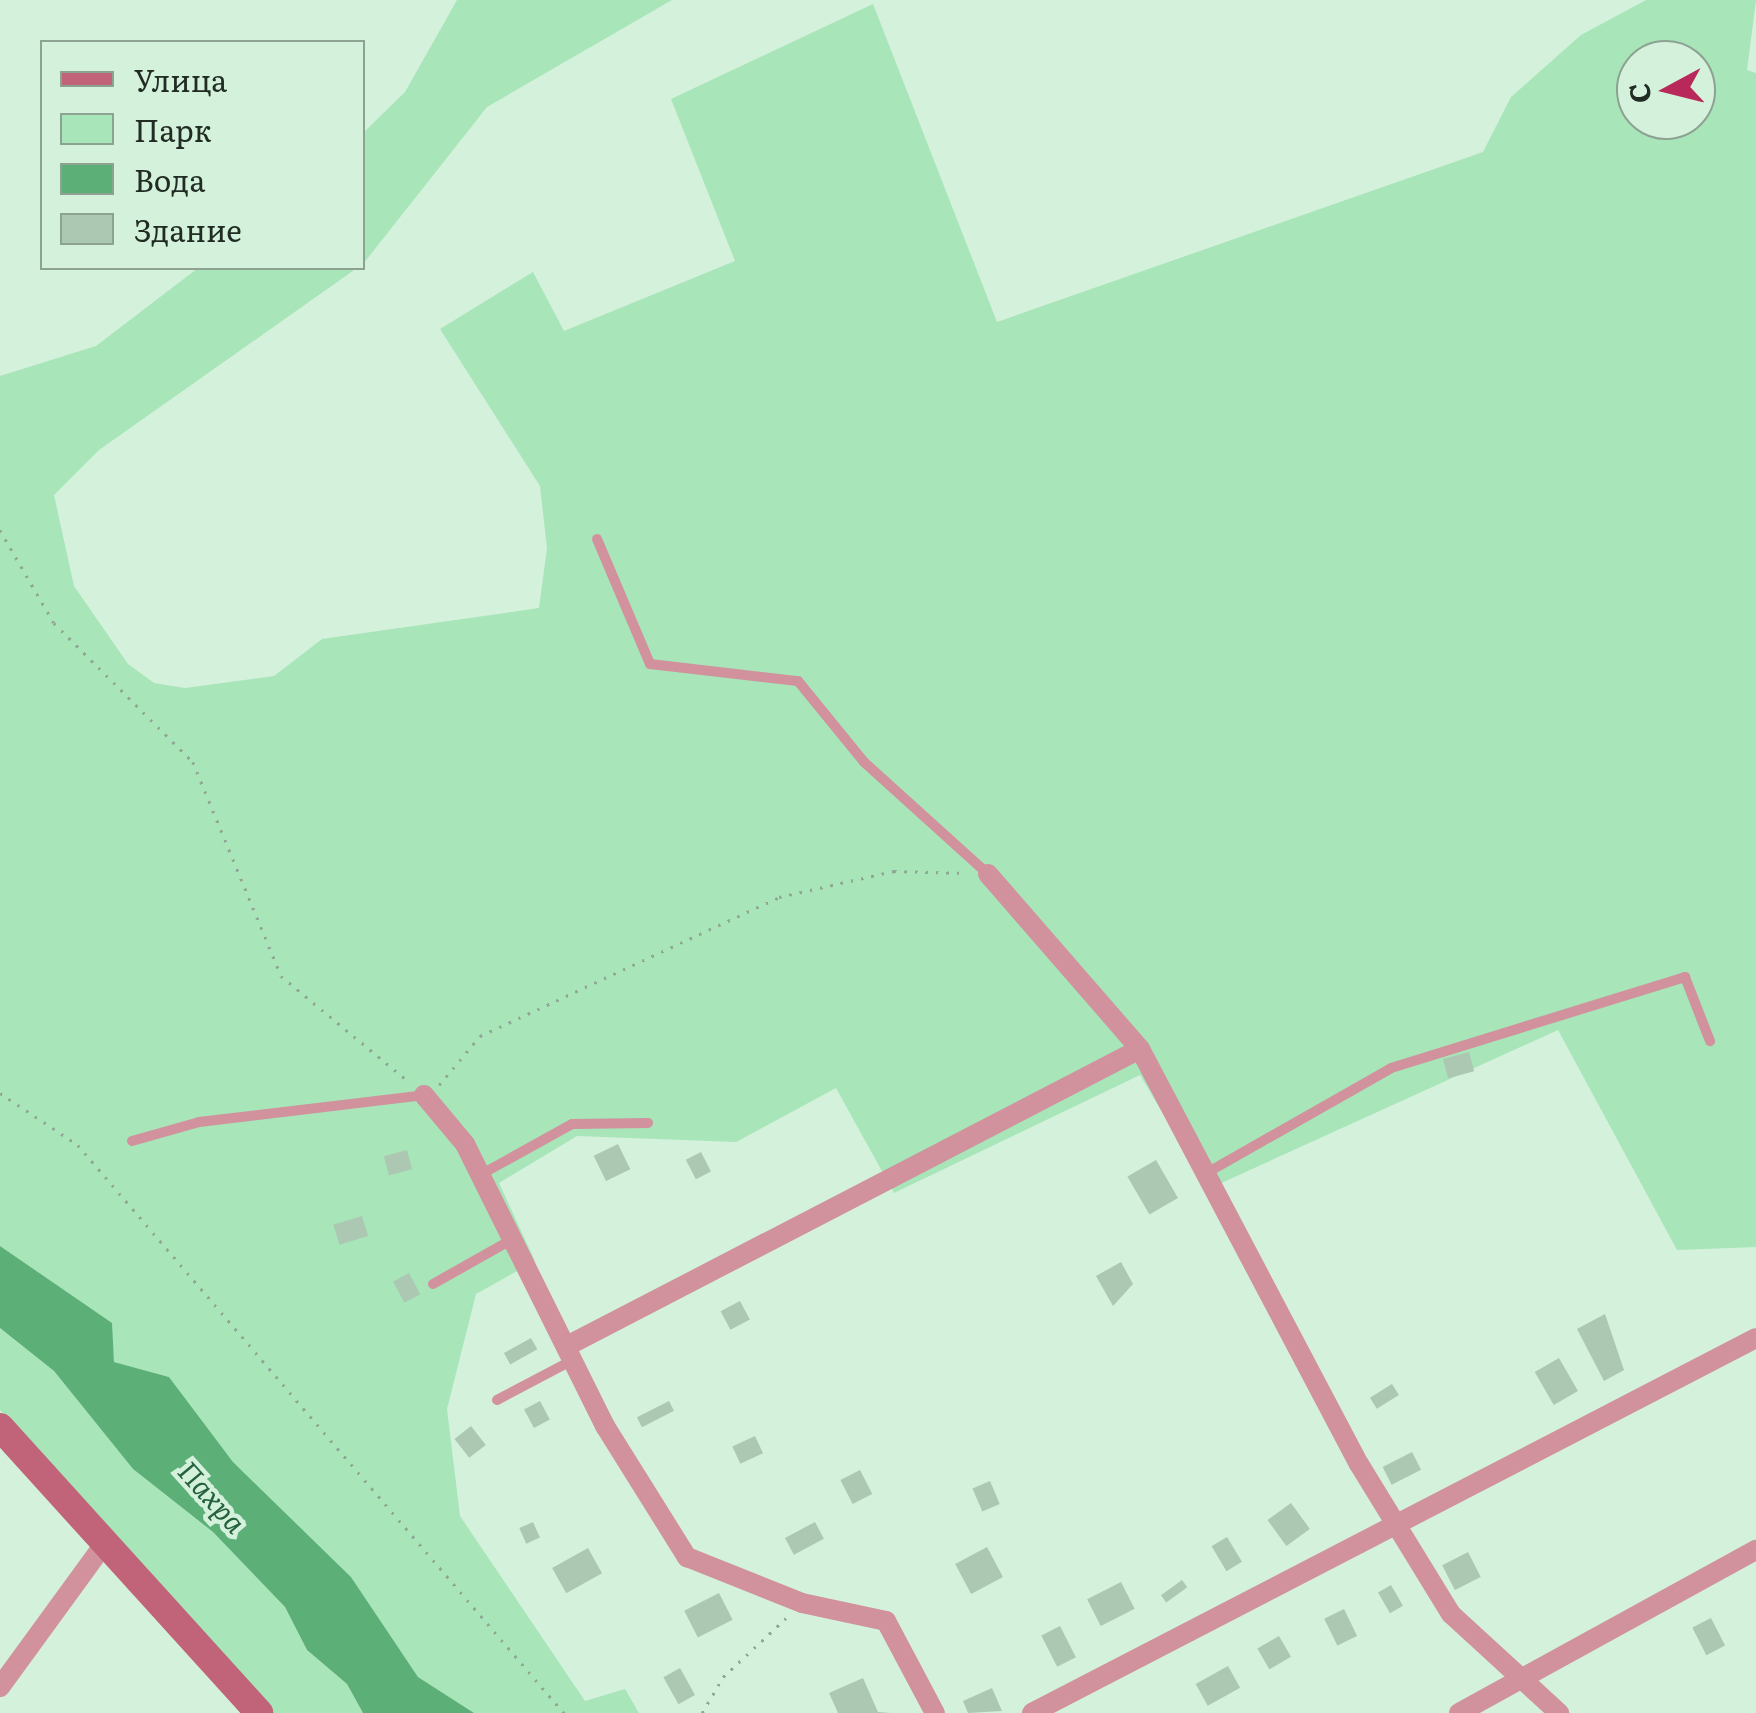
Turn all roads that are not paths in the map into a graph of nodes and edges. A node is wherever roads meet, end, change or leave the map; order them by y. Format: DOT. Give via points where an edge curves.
graph roads {
  1 [pos="598,539"];
  2 [pos="988,874"];
  3 [pos="1710,1041"];
  4 [pos="1140,1049"];
  5 [pos="424,1094"];
  6 [pos="648,1123"];
  7 [pos="132,1141"];
  8 [pos="480,1175"];
  9 [pos="1202,1175"];
  10 [pos="511,1240"];
  11 [pos="433,1284"];
  12 [pos="1756,1338"];
  13 [pos="570,1353"];
  14 [pos="497,1400"];
  15 [pos="0,1427"];
  16 [pos="1395,1522"];
  17 [pos="106,1540"];
  18 [pos="1756,1550"];
  19 [pos="1522,1676"];
  20 [pos="0,1688"];
  21 [pos="259,1713"];
  22 [pos="934,1713"];
  23 [pos="1032,1713"];
  24 [pos="1459,1713"];
  25 [pos="1559,1713"];
  1 -- 2 [label="lane" via="650,664 798,681 864,762"];
  2 -- 4 [label="street"];
  3 -- 9 [label="lane" via="1684,977 1392,1068"];
  4 -- 9 [label="street"];
  4 -- 13 [label="street"];
  5 -- 7 [label="lane" via="183,1124"];
  5 -- 8 [label="street"];
  6 -- 8 [label="lane" via="572,1124"];
  8 -- 10 [label="street"];
  9 -- 16 [label="street"];
  10 -- 11 [label="lane"];
  10 -- 13 [label="street"];
  12 -- 16 [label="street"];
  13 -- 14 [label="lane"];
  13 -- 22 [label="street" via="687,1556 802,1603 886,1621"];
  15 -- 17 [label="street"];
  16 -- 19 [label="street" via="1450,1614"];
  16 -- 23 [label="street"];
  17 -- 20 [label="street"];
  17 -- 21 [label="street"];
  18 -- 19 [label="street"];
  19 -- 24 [label="street"];
  19 -- 25 [label="street"];
}
